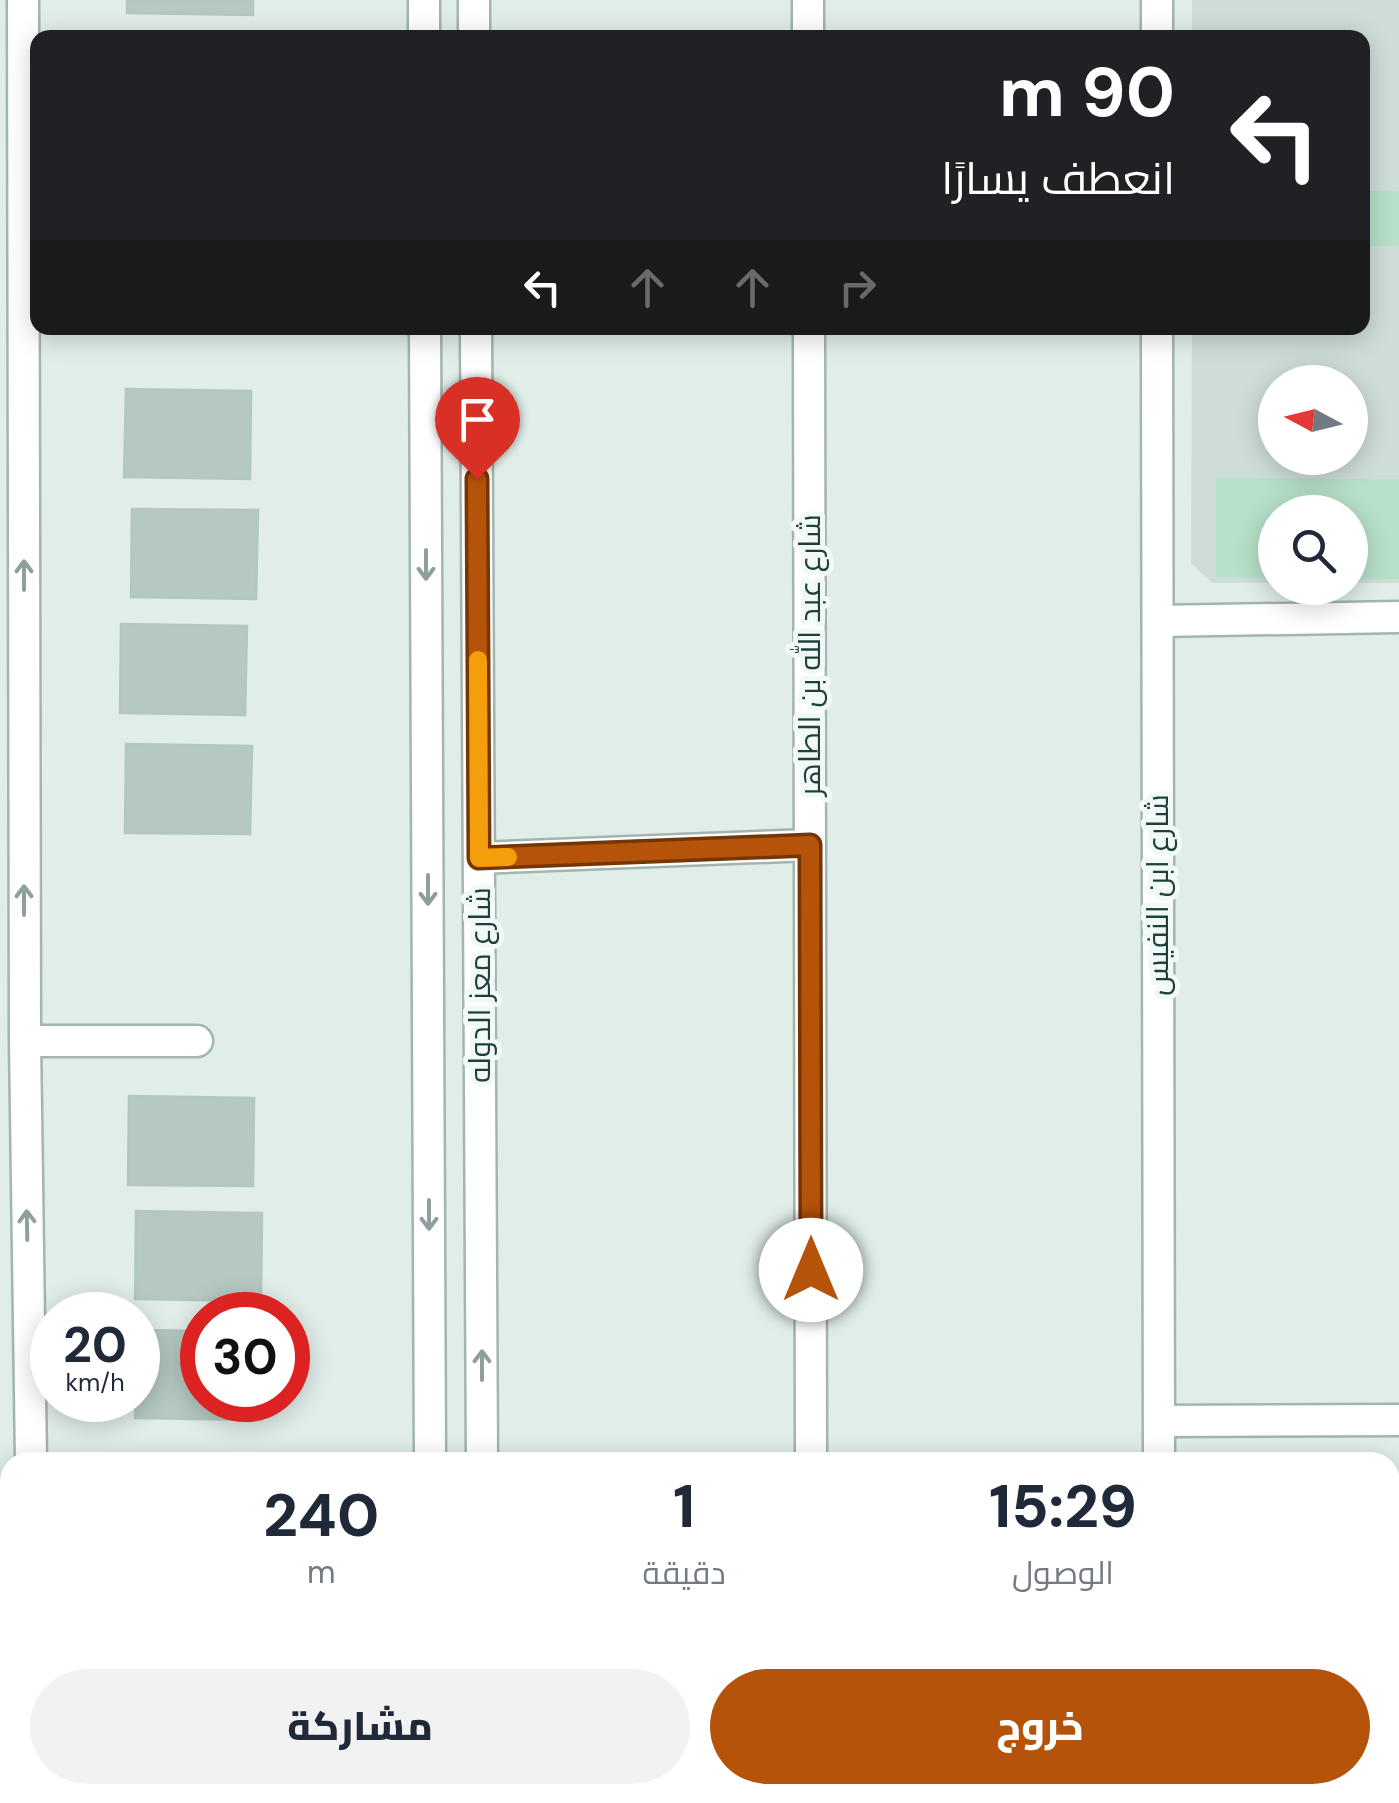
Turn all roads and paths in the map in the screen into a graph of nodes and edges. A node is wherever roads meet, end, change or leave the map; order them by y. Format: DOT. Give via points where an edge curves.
graph roads {
  1 [pos="22,0"];
  2 [pos="424,0"];
  3 [pos="474,0"];
  4 [pos="808,0"];
  5 [pos="1157,0"];
  6 [pos="424,30"];
  7 [pos="474,30"];
  8 [pos="808,30"];
  9 [pos="1157,30"];
  10 [pos="30,194"];
  11 [pos="30,320"];
  12 [pos="426,335"];
  13 [pos="476,335"];
  14 [pos="809,335"];
  15 [pos="1157,335"];
  16 [pos="1399,616"];
  17 [pos="1158,621"];
  18 [pos="810,845"];
  19 [pos="479,858"];
  20 [pos="25,1041"];
  21 [pos="197,1042"];
  22 [pos="28,1295"];
  23 [pos="0,1315"];
  24 [pos="0,1366"];
  25 [pos="28,1382"];
  26 [pos="1159,1420"];
  27 [pos="1399,1420"];
  28 [pos="30,1452"];
  29 [pos="430,1452"];
  30 [pos="482,1452"];
  31 [pos="811,1452"];
  32 [pos="1159,1452"];
  1 -- 10 [label="street"];
  2 -- 6 [label="street"];
  3 -- 7 [label="street"];
  4 -- 8 [label="street"];
  5 -- 9 [label="street"];
  10 -- 11 [label="street"];
  20 -- 11 [label="street, one-way"];
  12 -- 29 [label="street, شارع معز الدوله, one-way"];
  13 -- 19 [label="street, شارع معز الدوله"];
  14 -- 18 [label="street, شارع عبد الله بن الطاهر"];
  15 -- 17 [label="street, شارع ابن النفيس"];
  16 -- 17 [label="street"];
  17 -- 26 [label="street, شارع ابن النفيس"];
  18 -- 19 [label="street"];
  18 -- 31 [label="street, شارع عبد الله بن الطاهر"];
  30 -- 19 [label="street, شارع معز الدوله, one-way"];
  20 -- 21 [label="street"];
  22 -- 20 [label="street, one-way"];
  22 -- 23 [label="street"];
  22 -- 25 [label="street"];
  24 -- 25 [label="street"];
  25 -- 28 [label="street"];
  26 -- 27 [label="street"];
  26 -- 32 [label="street, شارع ابن النفيس"];
}
